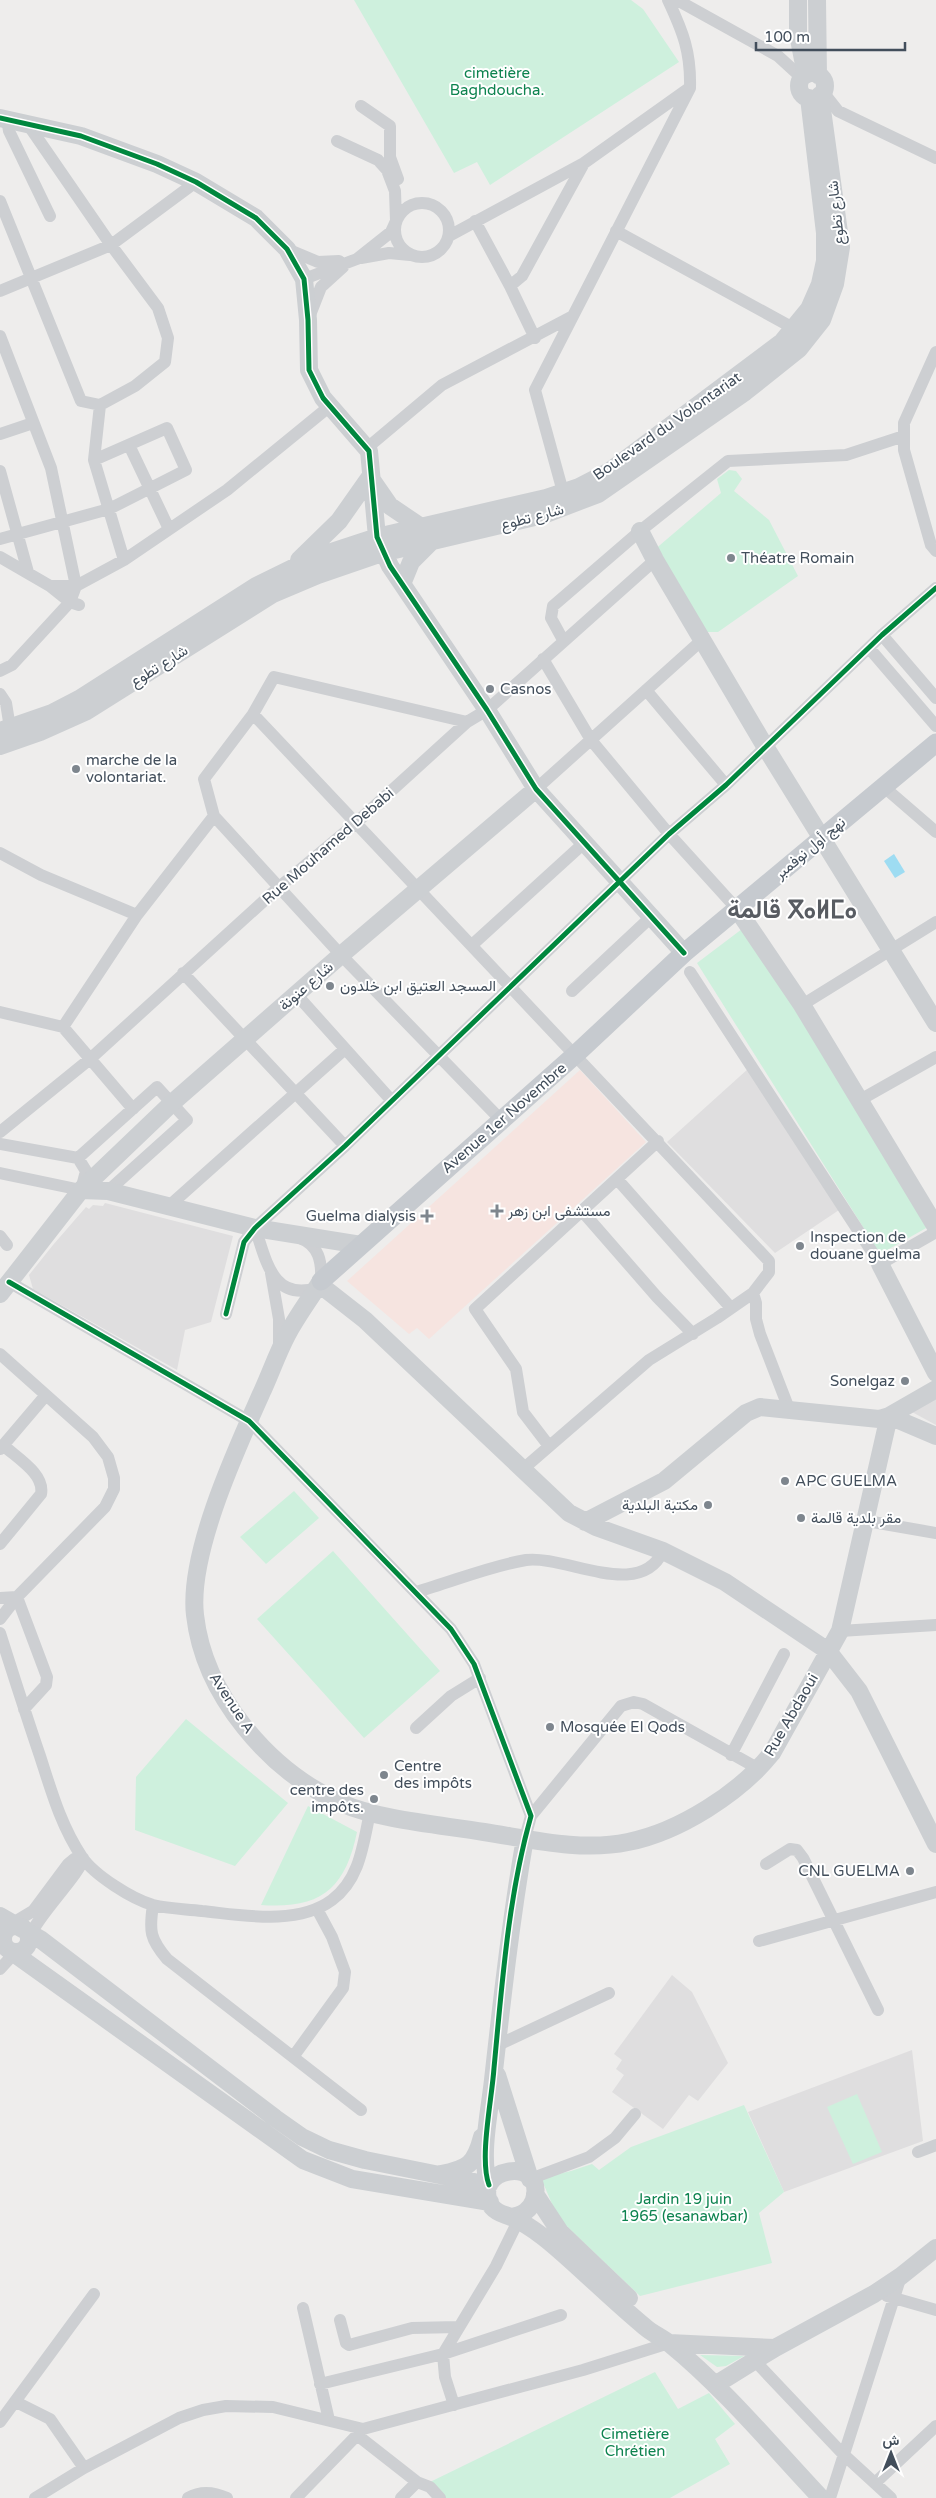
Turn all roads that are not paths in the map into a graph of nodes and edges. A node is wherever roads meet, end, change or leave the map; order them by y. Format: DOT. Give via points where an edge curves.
graph roads {
  1 [pos="668,0"];
  2 [pos="677,0"];
  3 [pos="798,0"];
  4 [pos="817,0"];
  5 [pos="809,76"];
  6 [pos="690,88"];
  7 [pos="817,95"];
  8 [pos="361,106"];
  9 [pos="3,118"];
  10 [pos="27,123"];
  11 [pos="336,141"];
  12 [pos="936,158"];
  13 [pos="584,163"];
  14 [pos="196,182"];
  15 [pos="0,201"];
  16 [pos="822,206"];
  17 [pos="408,207"];
  18 [pos="50,216"];
  19 [pos="396,221"];
  20 [pos="474,221"];
  21 [pos="616,231"];
  22 [pos="448,236"];
  23 [pos="111,245"];
  24 [pos="287,249"];
  25 [pos="411,255"];
  26 [pos="356,258"];
  27 [pos="31,279"];
  28 [pos="304,279"];
  29 [pos="510,286"];
  30 [pos="0,291"];
  31 [pos="571,318"];
  32 [pos="308,320"];
  33 [pos="795,328"];
  34 [pos="0,336"];
  35 [pos="535,338"];
  36 [pos="936,352"];
  37 [pos="100,406"];
  38 [pos="330,406"];
  39 [pos="32,423"];
  40 [pos="0,434"];
  41 [pos="904,436"];
  42 [pos="129,445"];
  43 [pos="367,448"];
  44 [pos="94,460"];
  45 [pos="0,471"];
  46 [pos="370,477"];
  47 [pos="149,489"];
  48 [pos="563,492"];
  49 [pos="109,509"];
  50 [pos="491,520"];
  51 [pos="63,524"];
  52 [pos="421,527"];
  53 [pos="169,529"];
  54 [pos="640,531"];
  55 [pos="17,534"];
  56 [pos="0,539"];
  57 [pos="435,539"];
  58 [pos="380,545"];
  59 [pos="936,551"];
  60 [pos="0,557"];
  61 [pos="124,560"];
  62 [pos="655,560"];
  63 [pos="286,571"];
  64 [pos="28,572"];
  65 [pos="402,584"];
  66 [pos="50,586"];
  67 [pos="76,586"];
  68 [pos="936,588"];
  69 [pos="75,603"];
  70 [pos="882,635"];
  71 [pos="563,640"];
  72 [pos="702,640"];
  73 [pos="869,648"];
  74 [pos="543,659"];
  75 [pos="0,671"];
  76 [pos="646,690"];
  77 [pos="0,694"];
  78 [pos="936,698"];
  79 [pos="487,710"];
  80 [pos="253,714"];
  81 [pos="468,722"];
  82 [pos="936,726"];
  83 [pos="5,730"];
  84 [pos="591,740"];
  85 [pos="936,743"];
  86 [pos="0,746"];
  87 [pos="766,748"];
  88 [pos="726,785"];
  89 [pos="884,787"];
  90 [pos="536,789"];
  91 [pos="214,816"];
  92 [pos="357,822"];
  93 [pos="936,832"];
  94 [pos="669,834"];
  95 [pos="821,838"];
  96 [pos="584,843"];
  97 [pos="0,853"];
  98 [pos="620,883"];
  99 [pos="278,888"];
  100 [pos="418,888"];
  101 [pos="737,909"];
  102 [pos="137,914"];
  103 [pos="651,917"];
  104 [pos="936,922"];
  105 [pos="472,945"];
  106 [pos="890,949"];
  107 [pos="684,953"];
  108 [pos="340,955"];
  109 [pos="690,972"];
  110 [pos="184,973"];
  111 [pos="511,986"];
  112 [pos="572,991"];
  113 [pos="296,994"];
  114 [pos="802,1005"];
  115 [pos="0,1012"];
  116 [pos="936,1024"];
  117 [pos="62,1027"];
  118 [pos="245,1040"];
  119 [pos="345,1049"];
  120 [pos="576,1054"];
  121 [pos="437,1057"];
  122 [pos="936,1057"];
  123 [pos="90,1058"];
  124 [pos="296,1093"];
  125 [pos="860,1100"];
  126 [pos="392,1101"];
  127 [pos="172,1103"];
  128 [pos="134,1109"];
  129 [pos="500,1120"];
  130 [pos="0,1132"];
  131 [pos="658,1141"];
  132 [pos="0,1144"];
  133 [pos="345,1146"];
  134 [pos="78,1158"];
  135 [pos="0,1173"];
  136 [pos="617,1179"];
  137 [pos="81,1190"];
  138 [pos="108,1191"];
  139 [pos="169,1206"];
  140 [pos="582,1211"];
  141 [pos="936,1227"];
  142 [pos="255,1228"];
  143 [pos="936,1232"];
  144 [pos="293,1235"];
  145 [pos="362,1245"];
  146 [pos="880,1264"];
  147 [pos="271,1274"];
  148 [pos="319,1284"];
  149 [pos="4,1288"];
  150 [pos="753,1293"];
  151 [pos="731,1308"];
  152 [pos="226,1314"];
  153 [pos="693,1334"];
  154 [pos="0,1354"];
  155 [pos="279,1355"];
  156 [pos="936,1373"];
  157 [pos="936,1389"];
  158 [pos="46,1395"];
  159 [pos="789,1409"];
  160 [pos="889,1416"];
  161 [pos="249,1421"];
  162 [pos="936,1436"];
  163 [pos="549,1446"];
  164 [pos="2,1447"];
  165 [pos="523,1469"];
  166 [pos="867,1521"];
  167 [pos="585,1522"];
  168 [pos="936,1533"];
  169 [pos="0,1543"];
  170 [pos="663,1551"];
  171 [pos="416,1592"];
  172 [pos="0,1598"];
  173 [pos="17,1598"];
  174 [pos="0,1619"];
  175 [pos="936,1625"];
  176 [pos="840,1630"];
  177 [pos="0,1633"];
  178 [pos="828,1651"];
  179 [pos="784,1654"];
  180 [pos="480,1678"];
  181 [pos="24,1709"];
  182 [pos="416,1728"];
  183 [pos="731,1755"];
  184 [pos="759,1769"];
  185 [pos="370,1812"];
  186 [pos="531,1816"];
  187 [pos="68,1833"];
  188 [pos="525,1838"];
  189 [pos="936,1844"];
  190 [pos="83,1858"];
  191 [pos="766,1864"];
  192 [pos="72,1868"];
  193 [pos="99,1873"];
  194 [pos="936,1892"];
  195 [pos="153,1905"];
  196 [pos="317,1909"];
  197 [pos="833,1921"];
  198 [pos="11,1938"];
  199 [pos="759,1941"];
  200 [pos="0,1969"];
  201 [pos="609,1993"];
  202 [pos="878,2010"];
  203 [pos="496,2046"];
  204 [pos="293,2057"];
  205 [pos="494,2068"];
  206 [pos="362,2110"];
  207 [pos="490,2110"];
  208 [pos="635,2114"];
  209 [pos="936,2145"];
  210 [pos="918,2152"];
  211 [pos="435,2175"];
  212 [pos="533,2186"];
  213 [pos="490,2194"];
  214 [pos="515,2219"];
  215 [pos="936,2248"];
  216 [pos="901,2276"];
  217 [pos="94,2294"];
  218 [pos="874,2294"];
  219 [pos="895,2297"];
  220 [pos="303,2308"];
  221 [pos="936,2310"];
  222 [pos="561,2315"];
  223 [pos="340,2320"];
  224 [pos="458,2327"];
  225 [pos="669,2343"];
  226 [pos="775,2348"];
  227 [pos="443,2354"];
  228 [pos="755,2361"];
  229 [pos="320,2384"];
  230 [pos="715,2385"];
  231 [pos="16,2402"];
  232 [pos="454,2405"];
  233 [pos="328,2420"];
  234 [pos="0,2422"];
  235 [pos="936,2426"];
  236 [pos="360,2432"];
  237 [pos="843,2454"];
  238 [pos="84,2468"];
  239 [pos="416,2482"];
  240 [pos="876,2482"];
  241 [pos="35,2498"];
  242 [pos="188,2498"];
  243 [pos="227,2498"];
  244 [pos="296,2498"];
  245 [pos="401,2498"];
  246 [pos="440,2498"];
  247 [pos="821,2498"];
  248 [pos="830,2498"];
  249 [pos="891,2498"];
  1 -- 6 [label="street" via="689,51"];
  2 -- 5 [label="street"];
  3 -- 5 [label="main road" via="798,34"];
  4 -- 5 [label="main road"];
  5 -- 7 [label="main road" via="825,84"];
  6 -- 13 [label="street"];
  6 -- 21 [label="street"];
  7 -- 12 [label="street" via="838,111"];
  7 -- 16 [label="main road, شارع تطوع" via="810,122"];
  7 -- 50 [label="main road, شارع تطوع" via="841,248 835,284 822,320 799,348 745,392 598,494 571,506"];
  8 -- 17 [label="street" via="390,126 390,157"];
  9 -- 10 [label="main road"];
  9 -- 18 [label="street"];
  10 -- 14 [label="main road" via="81,136 158,164"];
  10 -- 23 [label="street"];
  11 -- 19 [label="street" via="378,160 387,170 396,191"];
  13 -- 20 [label="street"];
  13 -- 29 [label="street" via="522,276"];
  14 -- 23 [label="street"];
  14 -- 24 [label="main road" via="256,218"];
  15 -- 27 [label="street"];
  16 -- 33 [label="main road, Boulevard du Volontariat" via="825,261 820,284 809,309"];
  17 -- 19 [label="street"];
  17 -- 22 [label="street" via="419,203 437,208 446,218"];
  19 -- 25 [label="street" via="396,240"];
  19 -- 26 [label="street" via="391,232"];
  20 -- 22 [label="street"];
  20 -- 29 [label="street"];
  21 -- 31 [label="street"];
  21 -- 33 [label="street"];
  22 -- 25 [label="street" via="437,253 428,257"];
  23 -- 27 [label="street"];
  23 -- 37 [label="street" via="158,308 168,338 164,362 135,386"];
  24 -- 26 [label="street" via="318,262"];
  24 -- 28 [label="main road"];
  25 -- 26 [label="street" via="389,253"];
  26 -- 28 [label="street"];
  26 -- 32 [label="street" via="322,287"];
  27 -- 30 [label="street"];
  27 -- 37 [label="street" via="80,401"];
  28 -- 32 [label="main road"];
  29 -- 35 [label="street"];
  31 -- 35 [label="street"];
  31 -- 48 [label="street" via="535,390"];
  32 -- 38 [label="main road" via="309,370"];
  33 -- 48 [label="main road, Boulevard du Volontariat" via="741,375 610,471"];
  34 -- 39 [label="street"];
  35 -- 43 [label="street" via="442,385"];
  36 -- 41 [label="street" via="904,423"];
  37 -- 44 [label="street"];
  38 -- 43 [label="main road"];
  38 -- 53 [label="street" via="227,490"];
  39 -- 40 [label="street"];
  39 -- 51 [label="street" via="51,468"];
  41 -- 54 [label="street" via="846,456 728,461"];
  41 -- 59 [label="street" via="904,450 931,545"];
  42 -- 44 [label="street"];
  42 -- 47 [label="street"];
  42 -- 47 [label="street" via="167,428 186,470"];
  43 -- 46 [label="main road"];
  44 -- 49 [label="street"];
  45 -- 55 [label="street"];
  46 -- 52 [label="main road" via="390,506"];
  46 -- 58 [label="main road"];
  46 -- 63 [label="main road" via="339,521"];
  47 -- 49 [label="street"];
  47 -- 53 [label="street"];
  48 -- 50 [label="main road, Boulevard du Volontariat"];
  49 -- 51 [label="street"];
  49 -- 61 [label="street"];
  50 -- 52 [label="main road, Boulevard du Volontariat"];
  50 -- 57 [label="main road, شارع تطوع"];
  51 -- 55 [label="street"];
  51 -- 67 [label="street"];
  52 -- 58 [label="main road, Boulevard du Volontariat"];
  53 -- 61 [label="street"];
  54 -- 62 [label="main road"];
  54 -- 71 [label="street" via="553,606 551,618"];
  55 -- 56 [label="street"];
  55 -- 64 [label="street"];
  57 -- 58 [label="main road, شارع تطوع"];
  57 -- 65 [label="main road" via="416,556"];
  58 -- 63 [label="main road, Boulevard du Volontariat" via="313,558"];
  58 -- 65 [label="main road"];
  58 -- 86 [label="main road, شارع تطوع" via="273,594 87,711"];
  60 -- 64 [label="street"];
  61 -- 67 [label="street"];
  62 -- 71 [label="street, Rue Mouhamed Debabi"];
  62 -- 72 [label="main road"];
  63 -- 83 [label="main road, Boulevard du Volontariat" via="256,586 79,699"];
  64 -- 66 [label="street"];
  65 -- 79 [label="main road"];
  66 -- 67 [label="street"];
  66 -- 69 [label="street"];
  67 -- 69 [label="street"];
  68 -- 70 [label="street"];
  69 -- 75 [label="street" via="12,665"];
  70 -- 73 [label="street"];
  70 -- 78 [label="street"];
  71 -- 74 [label="street, Rue Mouhamed Debabi"];
  72 -- 76 [label="street"];
  72 -- 87 [label="main road"];
  73 -- 82 [label="street"];
  73 -- 87 [label="street"];
  74 -- 79 [label="street, Rue Mouhamed Debabi"];
  74 -- 84 [label="street"];
  76 -- 84 [label="street"];
  76 -- 88 [label="street"];
  77 -- 83 [label="street" via="6,703"];
  79 -- 81 [label="street, Rue Mouhamed Debabi"];
  79 -- 90 [label="main road"];
  80 -- 81 [label="street" via="274,677"];
  80 -- 91 [label="street" via="204,779"];
  80 -- 92 [label="street"];
  81 -- 92 [label="street, Rue Mouhamed Debabi"];
  84 -- 90 [label="street"];
  84 -- 94 [label="street"];
  85 -- 89 [label="main road, نهج أول نوفمبر"];
  87 -- 88 [label="street"];
  87 -- 95 [label="main road"];
  88 -- 94 [label="street"];
  89 -- 93 [label="street"];
  89 -- 95 [label="main road, نهج أول نوفمبر"];
  90 -- 96 [label="main road"];
  90 -- 100 [label="main road, شارع عنونة"];
  91 -- 99 [label="street"];
  91 -- 102 [label="street"];
  92 -- 99 [label="street, Rue Mouhamed Debabi"];
  92 -- 100 [label="street"];
  94 -- 98 [label="street"];
  94 -- 101 [label="street"];
  95 -- 101 [label="main road, نهج أول نوفمبر"];
  95 -- 106 [label="main road"];
  96 -- 98 [label="main road"];
  96 -- 105 [label="street"];
  97 -- 102 [label="street" via="41,875"];
  98 -- 103 [label="main road"];
  98 -- 111 [label="street"];
  99 -- 108 [label="street"];
  99 -- 110 [label="street, Rue Mouhamed Debabi"];
  100 -- 105 [label="street"];
  100 -- 108 [label="main road, شارع عنونة"];
  101 -- 107 [label="main road, نهج أول نوفمبر"];
  101 -- 114 [label="main road"];
  102 -- 117 [label="street"];
  103 -- 107 [label="main road"];
  103 -- 112 [label="street"];
  104 -- 106 [label="street"];
  105 -- 111 [label="street"];
  106 -- 114 [label="street"];
  106 -- 116 [label="main road"];
  107 -- 120 [label="main road, Avenue 1er Novembre"];
  108 -- 113 [label="main road, شارع عنونة"];
  108 -- 121 [label="street"];
  109 -- 146 [label="street"];
  110 -- 118 [label="street"];
  110 -- 123 [label="street, Rue Mouhamed Debabi"];
  111 -- 120 [label="street"];
  111 -- 121 [label="street"];
  113 -- 118 [label="main road, شارع عنونة"];
  113 -- 119 [label="street"];
  114 -- 125 [label="main road"];
  115 -- 117 [label="street"];
  117 -- 123 [label="street"];
  118 -- 124 [label="street"];
  118 -- 127 [label="main road, شارع عنونة"];
  119 -- 124 [label="street"];
  119 -- 126 [label="street"];
  120 -- 129 [label="main road, Avenue 1er Novembre"];
  120 -- 131 [label="street"];
  121 -- 126 [label="street"];
  121 -- 129 [label="street"];
  122 -- 125 [label="street"];
  123 -- 128 [label="street"];
  123 -- 130 [label="street, Rue Mouhamed Debabi"];
  124 -- 133 [label="street"];
  124 -- 139 [label="street"];
  125 -- 141 [label="main road"];
  126 -- 133 [label="street"];
  127 -- 128 [label="street" via="157,1087"];
  127 -- 137 [label="main road, شارع عنونة"];
  127 -- 138 [label="street" via="187,1120"];
  128 -- 134 [label="street"];
  129 -- 145 [label="main road, Avenue 1er Novembre"];
  131 -- 136 [label="street"];
  131 -- 150 [label="street" via="769,1261 769,1272"];
  132 -- 134 [label="street"];
  133 -- 142 [label="street"];
  134 -- 137 [label="street" via="86,1171"];
  135 -- 137 [label="street"];
  136 -- 140 [label="street"];
  136 -- 151 [label="street"];
  137 -- 138 [label="main road"];
  137 -- 149 [label="main road, شارع عنونة"];
  138 -- 139 [label="main road"];
  139 -- 142 [label="main road"];
  140 -- 153 [label="street"];
  140 -- 163 [label="street" via="475,1309 516,1369 523,1412"];
  142 -- 144 [label="main road"];
  142 -- 147 [label="street"];
  142 -- 152 [label="street" via="244,1242"];
  143 -- 146 [label="street"];
  144 -- 145 [label="main road"];
  144 -- 148 [label="street" via="307,1241 319,1254"];
  145 -- 148 [label="main road, Avenue 1er Novembre"];
  146 -- 156 [label="main road"];
  147 -- 148 [label="street" via="292,1290 301,1291"];
  147 -- 155 [label="street" via="279,1319"];
  148 -- 155 [label="main road, Avenue A" via="302,1309"];
  148 -- 165 [label="main road" via="365,1320"];
  149 -- 161 [label="street"];
  150 -- 151 [label="street"];
  150 -- 159 [label="street" via="756,1320"];
  151 -- 153 [label="street"];
  153 -- 163 [label="street" via="649,1360"];
  154 -- 158 [label="street"];
  155 -- 161 [label="main road, Avenue A"];
  157 -- 160 [label="main road"];
  158 -- 164 [label="street"];
  158 -- 173 [label="street" via="101,1447 113,1470 114,1488 105,1506"];
  159 -- 160 [label="main road" via="868,1419"];
  159 -- 167 [label="main road" via="760,1407 746,1413 664,1481"];
  160 -- 162 [label="main road"];
  160 -- 166 [label="main road, Rue Abdaoui"];
  161 -- 171 [label="street"];
  161 -- 185 [label="main road, Avenue A" via="205,1537 195,1604 198,1637 207,1664 223,1694 258,1743 309,1786 342,1804"];
  163 -- 165 [label="street"];
  164 -- 169 [label="street" via="36,1474 42,1488 41,1494"];
  165 -- 167 [label="main road" via="569,1513"];
  166 -- 168 [label="street"];
  166 -- 176 [label="main road, Rue Abdaoui"];
  167 -- 170 [label="main road"];
  170 -- 171 [label="street" via="658,1564 637,1573 597,1572 549,1561 527,1560"];
  170 -- 178 [label="main road" via="725,1582"];
  171 -- 180 [label="street" via="466,1648"];
  172 -- 173 [label="street"];
  173 -- 174 [label="street"];
  173 -- 181 [label="street" via="46,1677 46,1685"];
  175 -- 176 [label="street"];
  176 -- 178 [label="main road, Rue Abdaoui"];
  177 -- 181 [label="street"];
  178 -- 184 [label="main road, Rue Abdaoui" via="772,1753"];
  178 -- 189 [label="main road" via="859,1691"];
  179 -- 183 [label="street"];
  180 -- 182 [label="street" via="451,1696"];
  180 -- 186 [label="street"];
  181 -- 187 [label="street"];
  183 -- 184 [label="street"];
  183 -- 186 [label="street" via="643,1704 634,1702 621,1706"];
  184 -- 188 [label="main road, Rue Abdaoui" via="702,1812 630,1842 585,1845"];
  185 -- 188 [label="main road, Avenue A"];
  185 -- 196 [label="street" via="357,1868 348,1885"];
  186 -- 188 [label="street"];
  187 -- 190 [label="street"];
  187 -- 192 [label="street"];
  188 -- 203 [label="main road"];
  190 -- 192 [label="street" via="80,1868"];
  190 -- 193 [label="street"];
  191 -- 197 [label="street" via="790,1849 797,1850"];
  192 -- 193 [label="street"];
  192 -- 198 [label="street"];
  192 -- 198 [label="street"];
  193 -- 195 [label="street" via="125,1892"];
  194 -- 197 [label="street"];
  195 -- 196 [label="street" via="265,1916"];
  195 -- 204 [label="street" via="152,1937 167,1960"];
  196 -- 204 [label="street" via="345,1972 343,1988"];
  197 -- 199 [label="street"];
  197 -- 202 [label="street"];
  198 -- 200 [label="street"];
  198 -- 211 [label="main road" via="302,2137 344,2155"];
  198 -- 213 [label="main road" via="303,2160 352,2178"];
  201 -- 203 [label="street"];
  203 -- 205 [label="main road"];
  204 -- 206 [label="street"];
  205 -- 207 [label="main road"];
  205 -- 212 [label="main road"];
  207 -- 211 [label="main road" via="473,2161 456,2171"];
  207 -- 213 [label="main road" via="486,2143 486,2177"];
  208 -- 212 [label="street" via="615,2138 589,2157"];
  209 -- 210 [label="street"];
  211 -- 213 [label="main road"];
  212 -- 213 [label="main road" via="518,2171 510,2170 498,2175"];
  212 -- 214 [label="main road" via="532,2205"];
  212 -- 225 [label="main road" via="560,2232 654,2321"];
  213 -- 214 [label="main road" via="500,2214"];
  214 -- 224 [label="street" via="496,2266"];
  214 -- 225 [label="main road" via="548,2240 647,2329"];
  215 -- 216 [label="main road"];
  216 -- 218 [label="main road"];
  216 -- 219 [label="street"];
  217 -- 231 [label="street"];
  218 -- 219 [label="street"];
  218 -- 226 [label="main road"];
  219 -- 221 [label="street"];
  219 -- 237 [label="street"];
  220 -- 229 [label="street"];
  222 -- 227 [label="street"];
  223 -- 224 [label="street" via="346,2343 350,2345 412,2328"];
  224 -- 227 [label="street"];
  225 -- 226 [label="main road"];
  225 -- 230 [label="main road"];
  225 -- 232 [label="street"];
  226 -- 228 [label="main road"];
  227 -- 229 [label="street"];
  227 -- 232 [label="street"];
  228 -- 230 [label="main road"];
  228 -- 237 [label="street"];
  229 -- 233 [label="street"];
  230 -- 247 [label="main road"];
  231 -- 234 [label="street"];
  231 -- 238 [label="street" via="50,2419"];
  232 -- 236 [label="street"];
  233 -- 236 [label="street"];
  233 -- 238 [label="street" via="273,2407 226,2406 204,2410 179,2418"];
  235 -- 240 [label="street"];
  236 -- 239 [label="street"];
  236 -- 244 [label="street"];
  237 -- 240 [label="street"];
  237 -- 248 [label="street"];
  238 -- 241 [label="street"];
  239 -- 245 [label="street"];
  239 -- 246 [label="street" via="430,2487"];
  240 -- 249 [label="street"];
  242 -- 243 [label="street" via="210,2492"];
}
